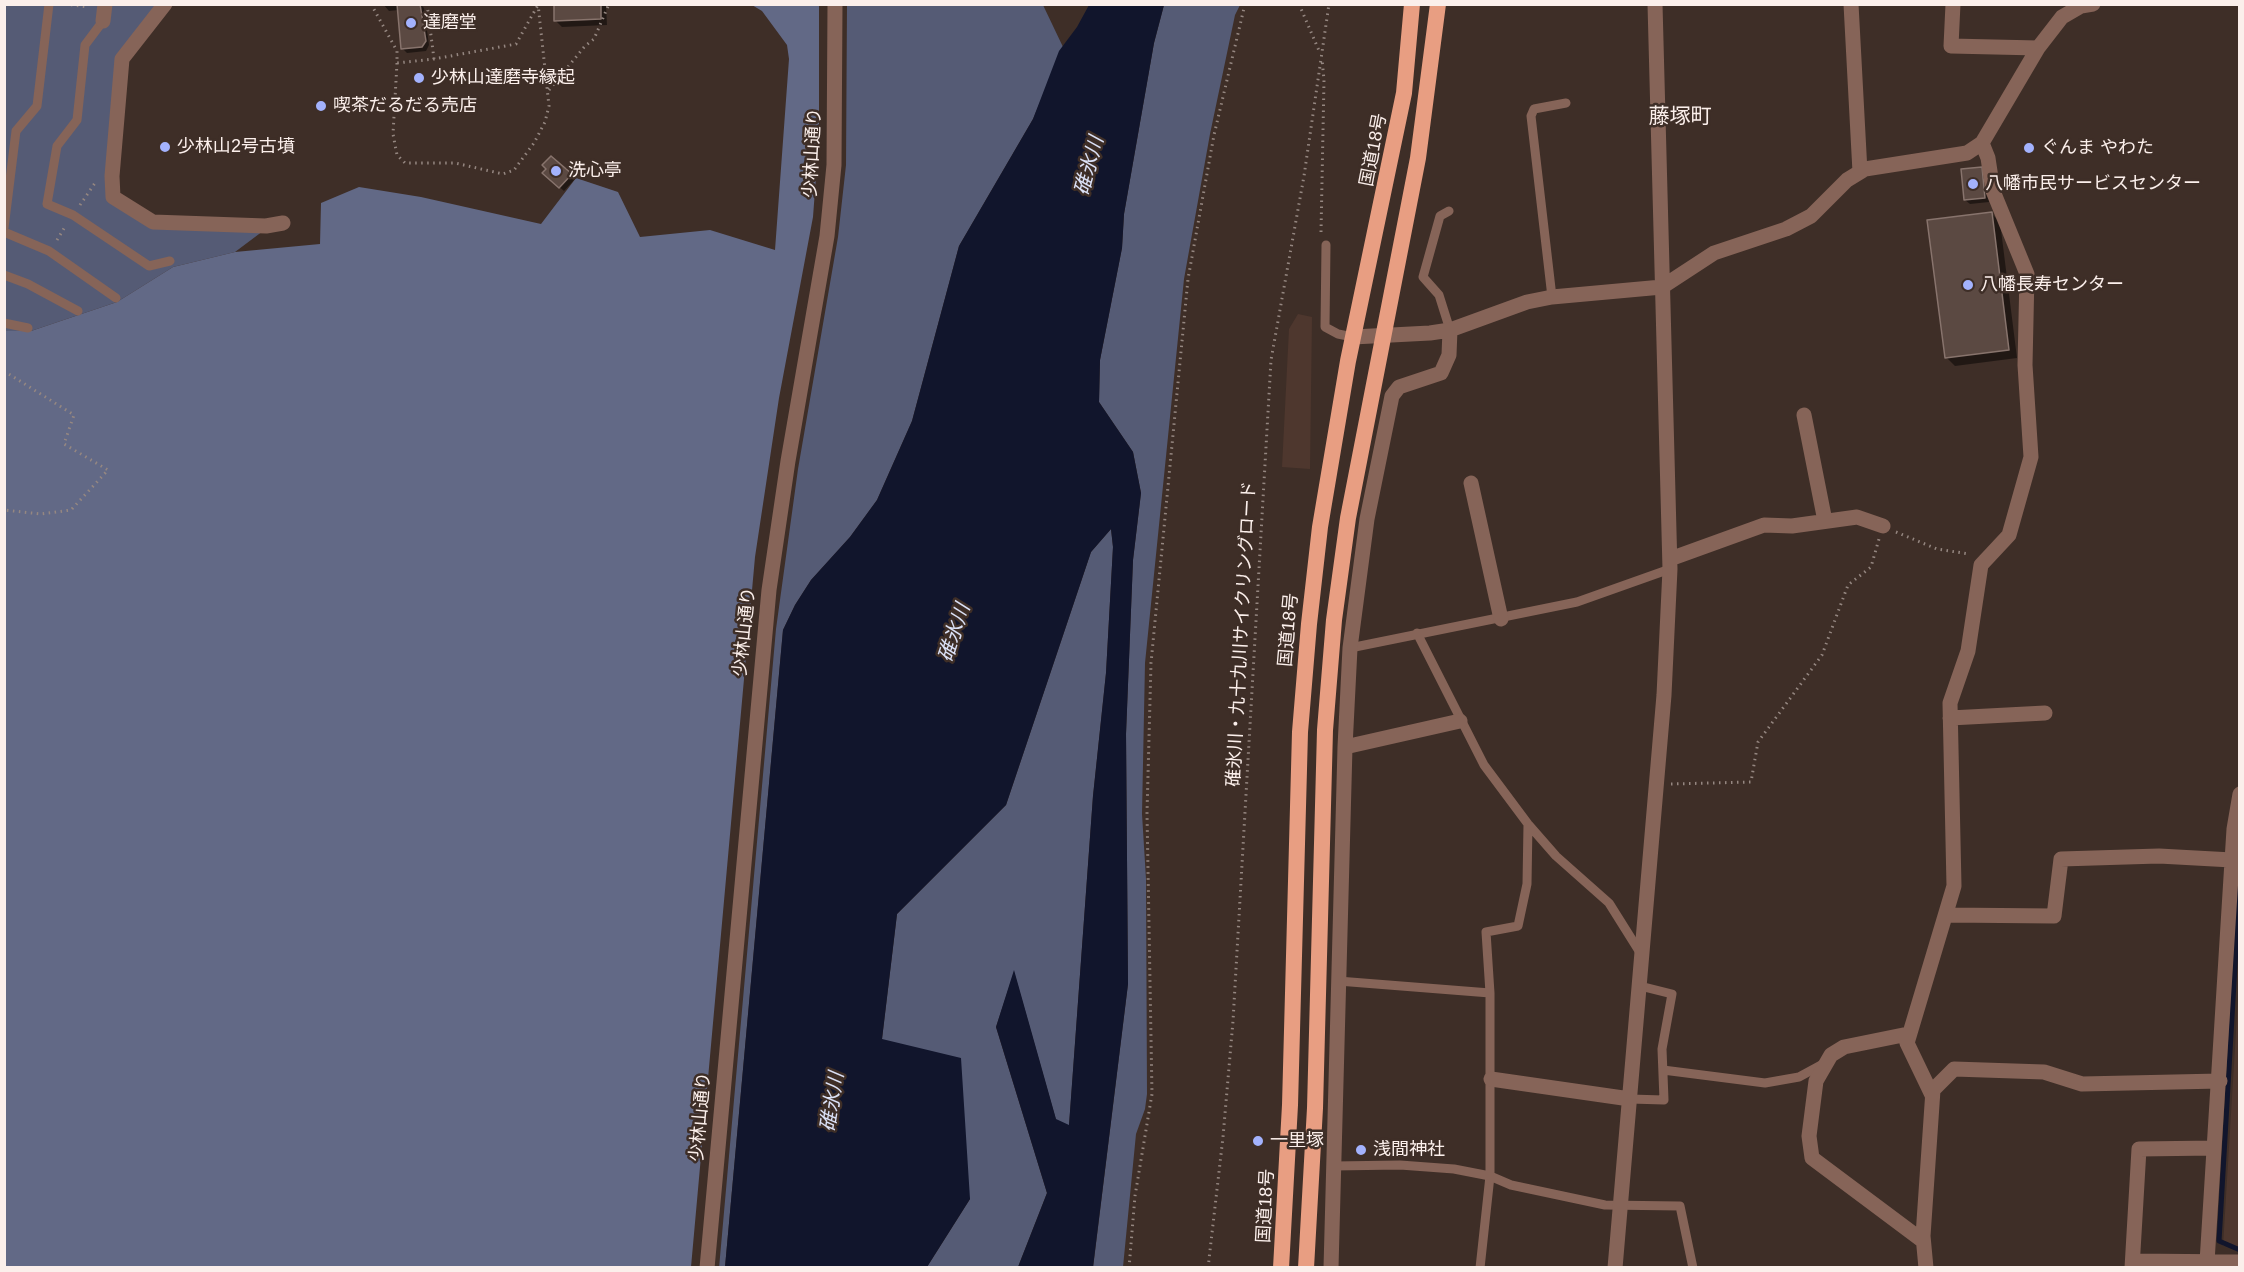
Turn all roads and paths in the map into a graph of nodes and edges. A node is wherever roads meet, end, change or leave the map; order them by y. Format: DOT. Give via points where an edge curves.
graph roads {
  1 [pos="49,4"];
  2 [pos="64,4"];
  3 [pos="105,4"];
  4 [pos="165,4"];
  5 [pos="371,4"];
  6 [pos="427,4"];
  7 [pos="609,4"];
  8 [pos="835,4"];
  9 [pos="1245,4"];
  10 [pos="1299,4"];
  11 [pos="1329,4"];
  12 [pos="1412,4"];
  13 [pos="1438,4"];
  14 [pos="1655,4"];
  15 [pos="1851,4"];
  16 [pos="1953,4"];
  17 [pos="2092,4"];
  18 [pos="70,5"];
  19 [pos="538,5"];
  20 [pos="2073,7"];
  21 [pos="103,21"];
  22 [pos="2038,48"];
  23 [pos="1321,54"];
  24 [pos="434,60"];
  25 [pos="397,63"];
  26 [pos="549,90"];
  27 [pos="1566,103"];
  28 [pos="1982,143"];
  29 [pos="1860,172"];
  30 [pos="93,187"];
  31 [pos="1449,211"];
  32 [pos="73,215"];
  33 [pos="283,223"];
  34 [pos="4,230"];
  35 [pos="1326,245"];
  36 [pos="49,251"];
  37 [pos="170,261"];
  38 [pos="4,275"];
  39 [pos="1662,287"];
  40 [pos="1552,297"];
  41 [pos="116,298"];
  42 [pos="78,311"];
  43 [pos="4,323"];
  44 [pos="28,328"];
  45 [pos="1450,330"];
  46 [pos="1353,337"];
  47 [pos="1385,337"];
  48 [pos="4,371"];
  49 [pos="1804,415"];
  50 [pos="1471,483"];
  51 [pos="4,510"];
  52 [pos="1825,521"];
  53 [pos="1883,526"];
  54 [pos="1987,557"];
  55 [pos="1670,564"];
  56 [pos="1501,619"];
  57 [pos="1417,633"];
  58 [pos="1350,648"];
  59 [pos="2045,714"];
  60 [pos="1950,718"];
  61 [pos="1460,722"];
  62 [pos="1345,747"];
  63 [pos="1657,785"];
  64 [pos="2240,794"];
  65 [pos="1528,824"];
  66 [pos="2232,860"];
  67 [pos="1947,915"];
  68 [pos="1642,956"];
  69 [pos="1338,981"];
  70 [pos="1640,986"];
  71 [pos="1490,993"];
  72 [pos="1908,1034"];
  73 [pos="1823,1064"];
  74 [pos="1663,1070"];
  75 [pos="1491,1079"];
  76 [pos="2220,1081"];
  77 [pos="1932,1095"];
  78 [pos="1630,1099"];
  79 [pos="2214,1148"];
  80 [pos="1334,1166"];
  81 [pos="1490,1176"];
  82 [pos="1622,1205"];
  83 [pos="1923,1241"];
  84 [pos="2207,1262"];
  85 [pos="2240,1263"];
  86 [pos="1307,1264"];
  87 [pos="2132,1264"];
  88 [pos="707,1268"];
  89 [pos="1129,1268"];
  90 [pos="1208,1268"];
  91 [pos="1281,1268"];
  92 [pos="1331,1268"];
  93 [pos="1480,1268"];
  94 [pos="1615,1268"];
  95 [pos="1694,1268"];
  96 [pos="1926,1268"];
  1 -- 34 [label="lane" via="37,105 16,131"];
  2 -- 18 [label="path"];
  3 -- 21 [label="street"];
  4 -- 33 [label="street" via="122,59 113,197 153,222 266,226"];
  5 -- 25 [label="path" via="397,51"];
  6 -- 24 [label="path"];
  7 -- 26 [label="path" via="594,39"];
  8 -- 88 [label="street, 少林山通り" via="834,165 827,236 769,590"];
  9 -- 89 [label="path" via="1214,135 1188,279 1151,663 1147,813 1152,1094 1135,1196"];
  10 -- 23 [label="path"];
  11 -- 23 [label="path, 碓氷川・九十九川サイクリングロード"];
  12 -- 46 [label="highway, 国道18号" via="1398,130"];
  13 -- 47 [label="highway" via="1418,158"];
  14 -- 39 [label="street"];
  15 -- 29 [label="street"];
  16 -- 22 [label="street" via="1951,46"];
  17 -- 20 [label="street"];
  19 -- 24 [label="path" via="516,44"];
  19 -- 26 [label="path"];
  20 -- 22 [label="street"];
  21 -- 32 [label="lane" via="85,45 77,120 57,146 46,204"];
  22 -- 28 [label="street"];
  23 -- 35 [label="path" via="1321,232"];
  23 -- 90 [label="path, 碓氷川・九十九川サイクリングロード" via="1271,360 1233,1020"];
  24 -- 25 [label="path"];
  25 -- 26 [label="path" via="393,134 397,154 405,163 455,163 503,174 514,170 545,122"];
  27 -- 40 [label="lane" via="1534,109 1531,116"];
  28 -- 29 [label="street" via="1967,153"];
  28 -- 54 [label="street" via="1993,191 2027,274 2025,365 2031,448 2029,471 2009,535"];
  29 -- 39 [label="street" via="1811,216 1786,229 1714,253"];
  30 -- 32 [label="path"];
  31 -- 45 [label="lane" via="1440,216 1423,277 1439,295"];
  32 -- 36 [label="path"];
  32 -- 37 [label="lane" via="148,266"];
  34 -- 36 [label="lane"];
  35 -- 46 [label="lane" via="1325,327"];
  36 -- 41 [label="lane"];
  38 -- 42 [label="lane"];
  39 -- 40 [label="street"];
  39 -- 55 [label="street"];
  40 -- 45 [label="street"];
  43 -- 44 [label="lane"];
  45 -- 47 [label="street"];
  45 -- 58 [label="street" via="1449,355 1441,373 1399,387 1392,396 1367,519"];
  46 -- 47 [label="street"];
  46 -- 91 [label="highway, 国道18号" via="1320,527 1302,710"];
  47 -- 86 [label="highway" via="1348,518 1334,620 1325,730"];
  48 -- 51 [label="path" via="74,415 64,444 108,470 71,510 41,514"];
  49 -- 52 [label="street"];
  50 -- 56 [label="street"];
  52 -- 53 [label="street" via="1857,517"];
  52 -- 55 [label="street" via="1764,525"];
  53 -- 54 [label="path" via="1937,549"];
  53 -- 63 [label="path" via="1871,567 1848,585 1822,655 1758,742 1751,782"];
  54 -- 60 [label="street" via="1981,565 1968,651 1950,703"];
  55 -- 56 [label="lane" via="1577,602"];
  55 -- 63 [label="street"];
  56 -- 57 [label="lane"];
  57 -- 58 [label="lane"];
  57 -- 61 [label="lane"];
  58 -- 62 [label="street"];
  59 -- 60 [label="street"];
  60 -- 67 [label="street" via="1954,886"];
  61 -- 62 [label="street"];
  61 -- 65 [label="lane" via="1484,765"];
  62 -- 69 [label="street"];
  63 -- 68 [label="street"];
  64 -- 66 [label="street"];
  65 -- 68 [label="lane" via="1556,856 1609,903"];
  65 -- 71 [label="lane" via="1527,884 1518,926 1486,932"];
  66 -- 67 [label="street" via="2159,856 2061,859 2054,916"];
  66 -- 76 [label="street"];
  67 -- 72 [label="street"];
  68 -- 70 [label="street"];
  69 -- 71 [label="lane"];
  69 -- 80 [label="street"];
  70 -- 74 [label="lane" via="1672,994 1664,1030"];
  70 -- 78 [label="street"];
  71 -- 75 [label="lane"];
  72 -- 73 [label="street" via="1844,1047"];
  72 -- 77 [label="street" via="1907,1043"];
  73 -- 74 [label="lane" via="1799,1077 1765,1083"];
  73 -- 83 [label="street" via="1810,1111 1812,1158"];
  74 -- 78 [label="lane" via="1664,1100"];
  75 -- 78 [label="street"];
  75 -- 81 [label="lane"];
  76 -- 77 [label="street" via="2082,1084 2044,1072 1954,1069"];
  76 -- 79 [label="street"];
  77 -- 83 [label="street"];
  78 -- 82 [label="street"];
  79 -- 84 [label="street"];
  79 -- 87 [label="street" via="2139,1149"];
  80 -- 81 [label="lane" via="1454,1169"];
  80 -- 92 [label="street"];
  81 -- 82 [label="lane" via="1511,1185 1605,1205"];
  81 -- 93 [label="lane"];
  82 -- 94 [label="street"];
  82 -- 95 [label="lane" via="1680,1206"];
  83 -- 96 [label="street"];
  84 -- 85 [label="street"];
  84 -- 87 [label="street"];
}
